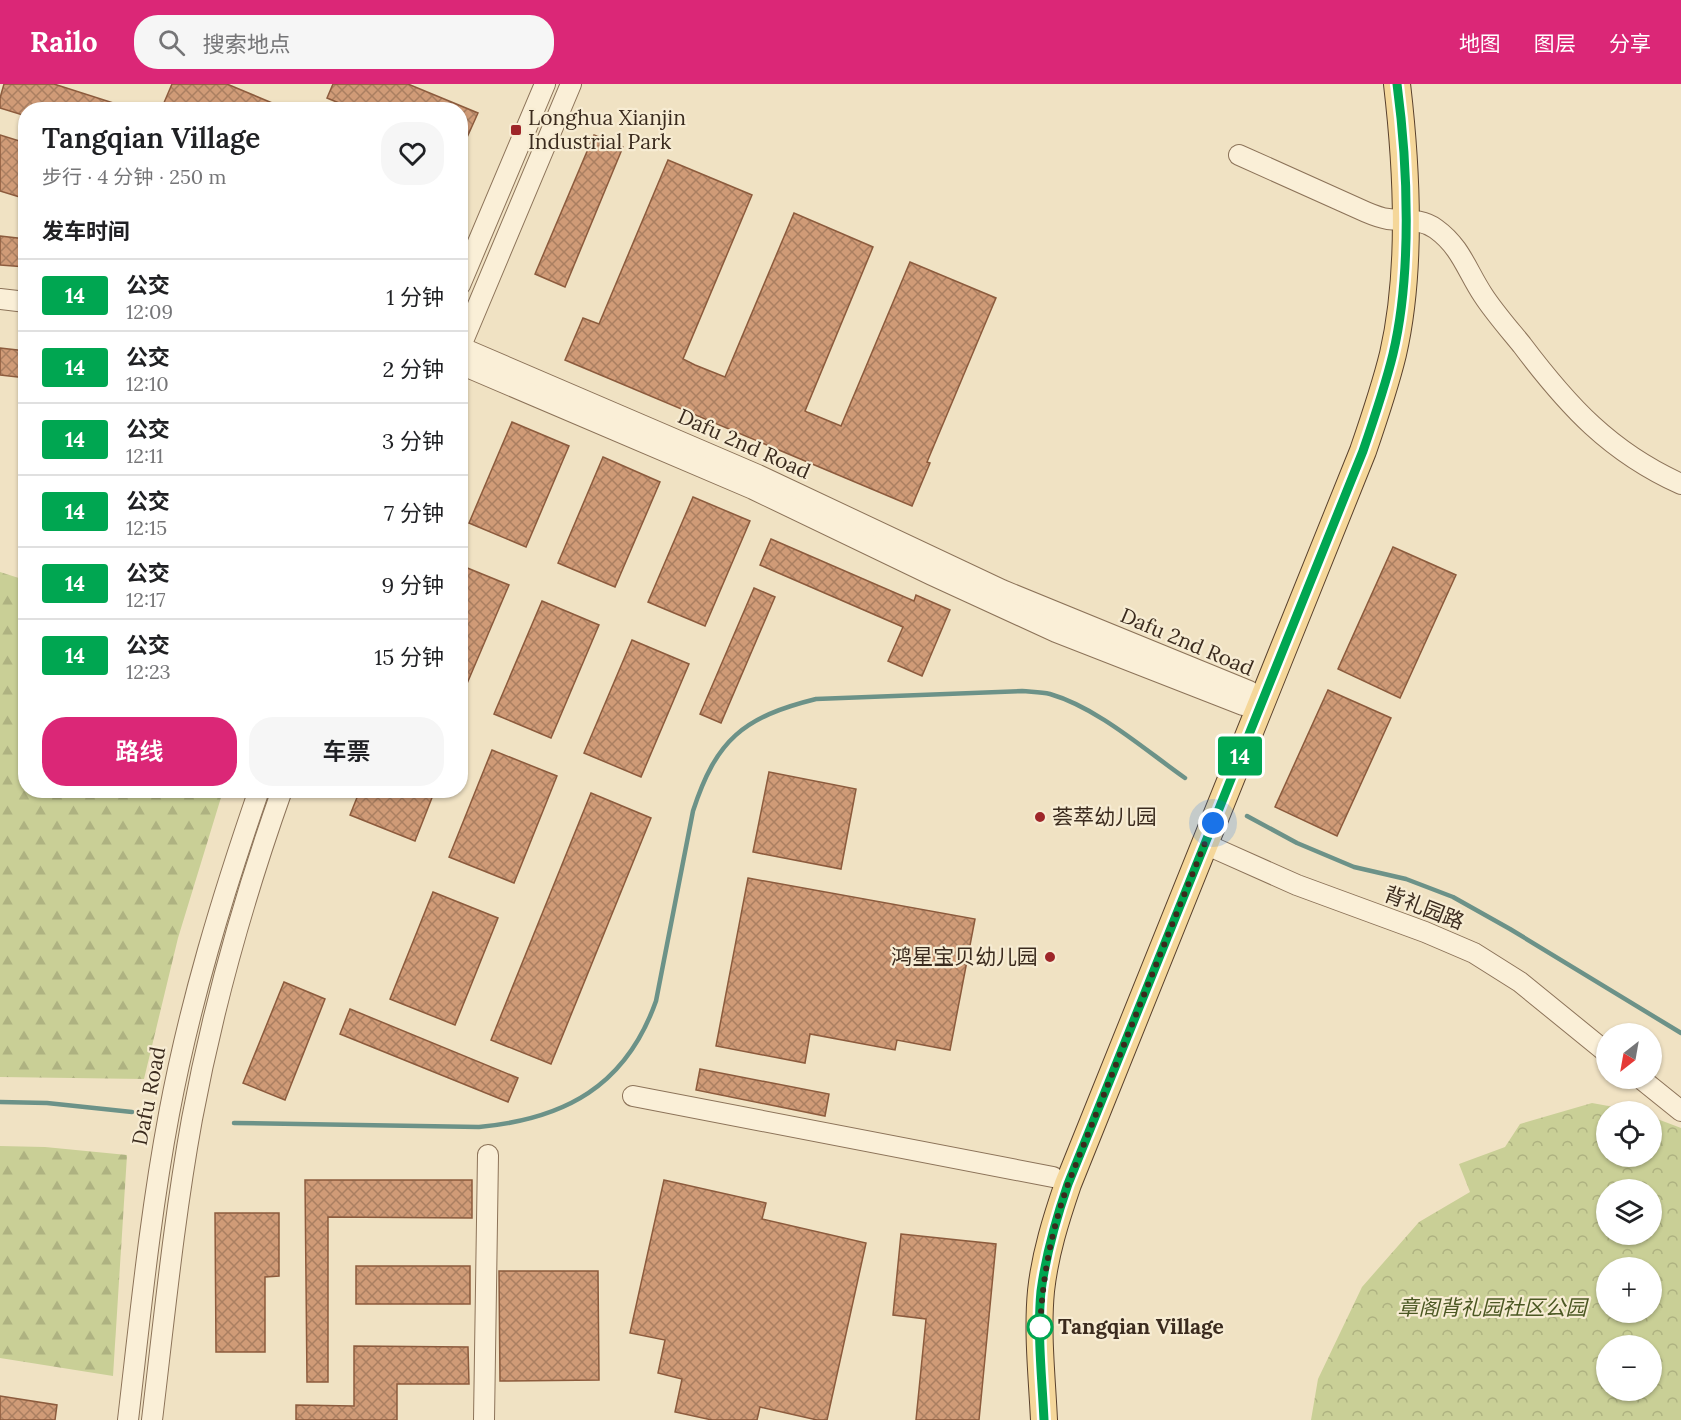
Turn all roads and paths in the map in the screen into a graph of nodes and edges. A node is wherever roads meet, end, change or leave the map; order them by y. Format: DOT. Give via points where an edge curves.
graph roads {
  1 [pos="545,84"];
  2 [pos="571,84"];
  3 [pos="1380,84"];
  4 [pos="1397,84"];
  5 [pos="1239,155"];
  6 [pos="1396,219"];
  7 [pos="468,266"];
  8 [pos="0,299"];
  9 [pos="18,301"];
  10 [pos="0,311"];
  11 [pos="18,312"];
  12 [pos="468,330"];
  13 [pos="468,350"];
  14 [pos="468,367"];
  15 [pos="1681,484"];
  16 [pos="1251,700"];
  17 [pos="256,798"];
  18 [pos="279,798"];
  19 [pos="1204,844"];
  20 [pos="1596,1044"];
  21 [pos="1654,1089"];
  22 [pos="633,1096"];
  23 [pos="1681,1111"];
  24 [pos="488,1155"];
  25 [pos="1053,1177"];
  26 [pos="128,1420"];
  27 [pos="152,1420"];
  28 [pos="484,1420"];
  29 [pos="1028,1420"];
  30 [pos="1044,1420"];
  1 -- 7 [label="street"];
  2 -- 12 [label="street"];
  3 -- 6 [label="main road"];
  4 -- 6 [label="main road" via="1402,144"];
  5 -- 6 [label="street" via="1366,213"];
  6 -- 15 [label="street" via="1435,227 1465,260 1482,294 1555,388 1585,420 1644,465"];
  6 -- 16 [label="main road" via="1384,310 1364,395"];
  8 -- 9 [label="street"];
  10 -- 11 [label="street"];
  13 -- 16 [label="street, Dafu 2nd Road" via="758,475"];
  14 -- 16 [label="street, Dafu 2nd Road" via="753,489 1056,632"];
  16 -- 19 [label="main road"];
  16 -- 25 [label="main road"];
  17 -- 26 [label="street, Dafu Road" via="216,919 171,1102 151,1226"];
  18 -- 27 [label="street" via="238,925 192,1118"];
  19 -- 20 [label="street, 背礼园路" via="1474,954 1520,982"];
  19 -- 30 [label="main road" via="1055,1220 1041,1292"];
  21 -- 23 [label="street"];
  22 -- 25 [label="street"];
  24 -- 28 [label="street"];
  25 -- 29 [label="main road" via="1038,1223 1025,1289"];
}
